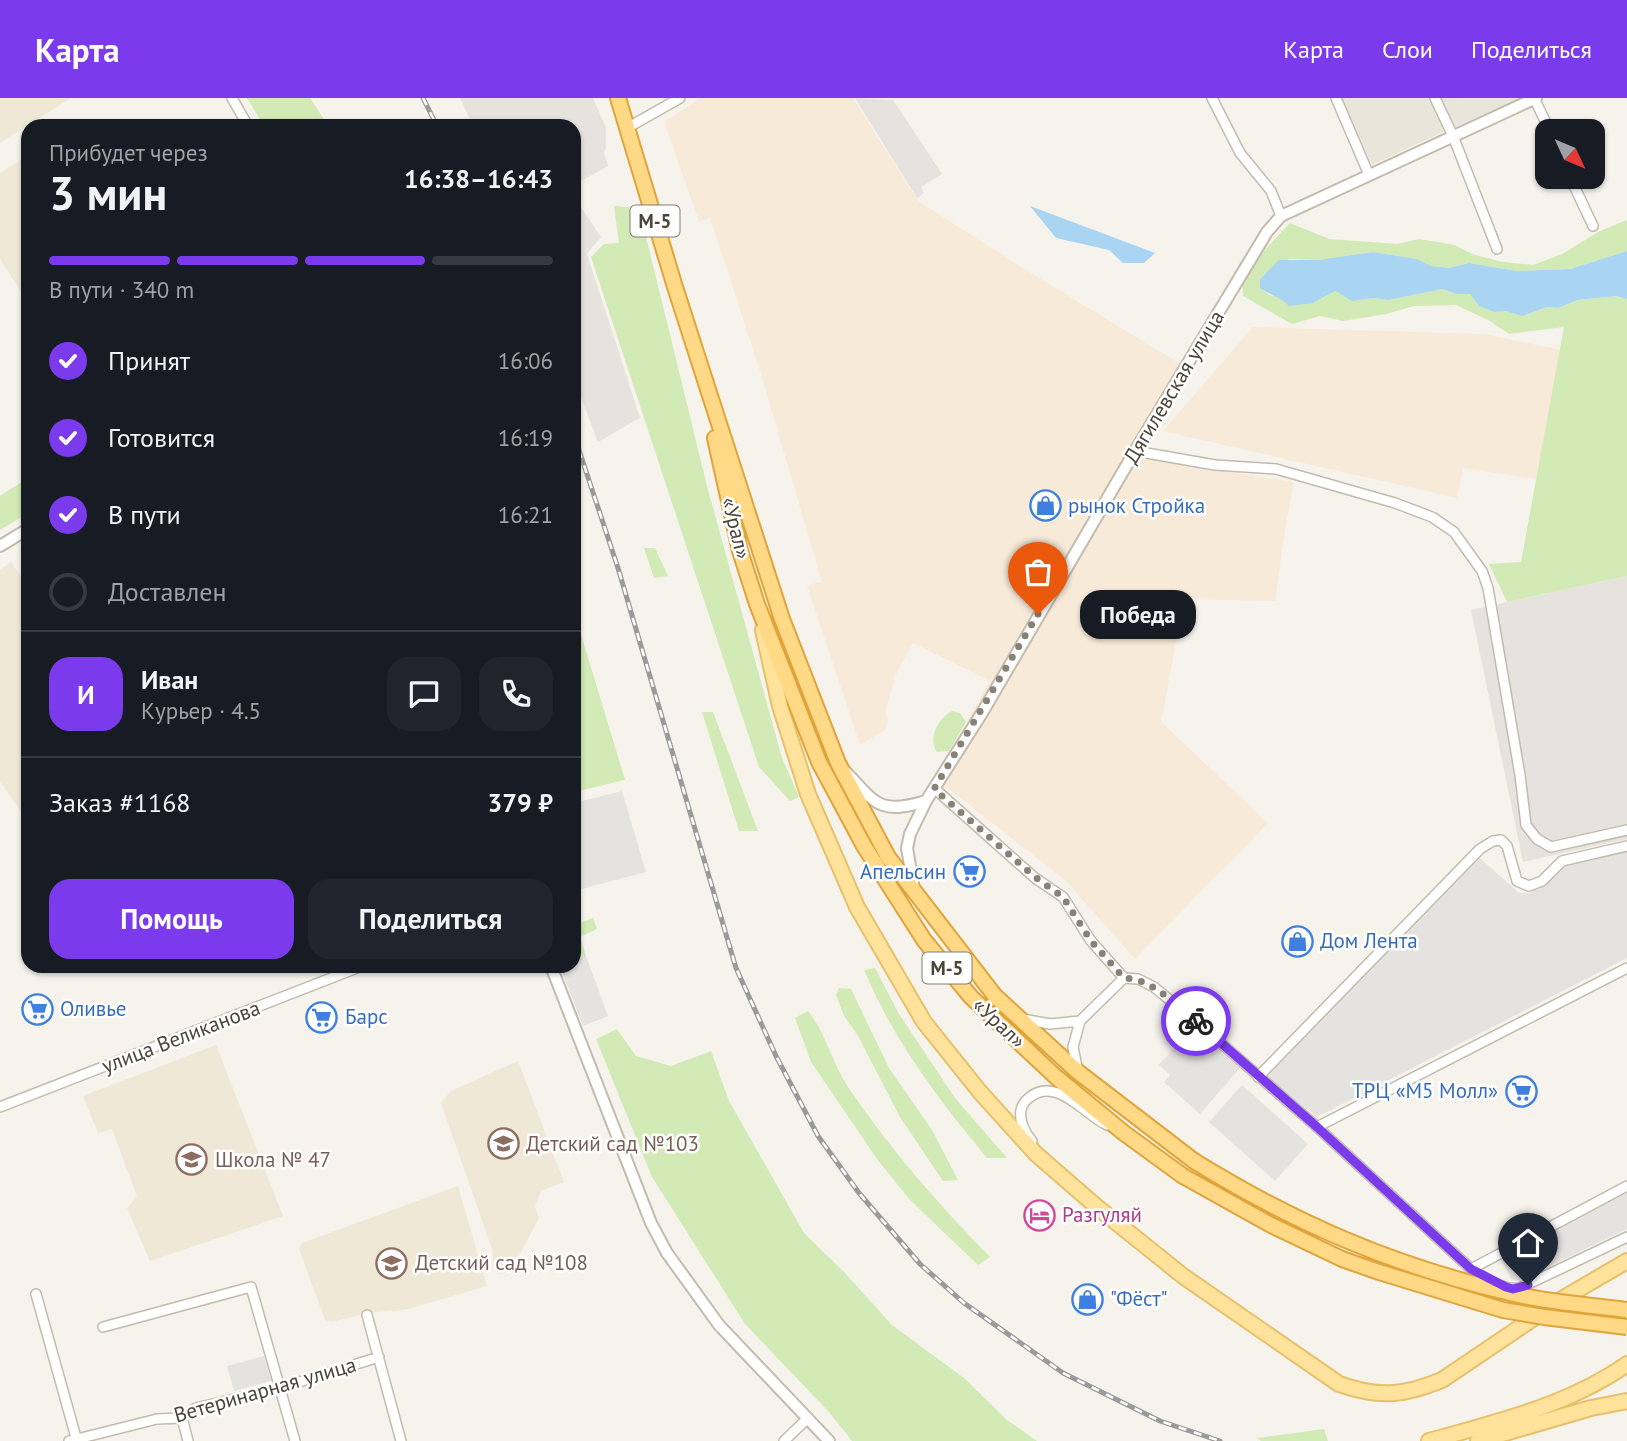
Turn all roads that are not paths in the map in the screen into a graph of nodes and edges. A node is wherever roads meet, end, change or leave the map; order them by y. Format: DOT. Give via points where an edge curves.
graph roads {
  1 [pos="232,98"];
  2 [pos="618,98"];
  3 [pos="680,98"];
  4 [pos="1212,98"];
  5 [pos="1336,98"];
  6 [pos="1435,98"];
  7 [pos="1535,98"];
  8 [pos="244,119"];
  9 [pos="1545,119"];
  10 [pos="627,128"];
  11 [pos="1453,136"];
  12 [pos="1369,175"];
  13 [pos="1576,189"];
  14 [pos="1281,216"];
  15 [pos="1593,226"];
  16 [pos="1497,249"];
  17 [pos="693,344"];
  18 [pos="1135,451"];
  19 [pos="21,533"];
  20 [pos="0,546"];
  21 [pos="757,604"];
  22 [pos="838,763"];
  23 [pos="934,789"];
  24 [pos="926,801"];
  25 [pos="1627,831"];
  26 [pos="1627,846"];
  27 [pos="914,892"];
  28 [pos="1627,968"];
  29 [pos="344,973"];
  30 [pos="554,973"];
  31 [pos="1124,978"];
  32 [pos="1021,1019"];
  33 [pos="1080,1021"];
  34 [pos="1078,1072"];
  35 [pos="1258,1077"];
  36 [pos="0,1107"];
  37 [pos="1317,1127"];
  38 [pos="1124,1133"];
  39 [pos="1050,1164"];
  40 [pos="1627,1186"];
  41 [pos="1627,1237"];
  42 [pos="1627,1261"];
  43 [pos="1471,1269"];
  44 [pos="36,1294"];
  45 [pos="1627,1310"];
  46 [pos="367,1315"];
  47 [pos="103,1327"];
  48 [pos="1627,1327"];
  49 [pos="379,1357"];
  50 [pos="1627,1364"];
  51 [pos="279,1388"];
  52 [pos="1627,1394"];
  53 [pos="1627,1401"];
  54 [pos="1591,1408"];
  55 [pos="182,1418"];
  56 [pos="808,1418"];
  57 [pos="74,1440"];
  58 [pos="188,1441"];
  59 [pos="295,1441"];
  60 [pos="401,1441"];
  61 [pos="784,1441"];
  62 [pos="829,1441"];
  63 [pos="1429,1441"];
  64 [pos="1478,1441"];
  1 -- 8 [label="street"];
  2 -- 10 [label="highway, «Урал» / М-5"];
  3 -- 10 [label="street"];
  4 -- 14 [label="street" via="1240,153 1271,191"];
  5 -- 12 [label="street"];
  6 -- 11 [label="street"];
  7 -- 9 [label="street"];
  7 -- 11 [label="street, Дягилевская улица"];
  10 -- 17 [label="highway, «Урал» / М-5"];
  11 -- 12 [label="street, Дягилевская улица"];
  11 -- 16 [label="street"];
  12 -- 14 [label="street, Дягилевская улица"];
  13 -- 15 [label="street"];
  14 -- 18 [label="street, Дягилевская улица"];
  17 -- 21 [label="highway, «Урал» / М-5" via="740,551"];
  17 -- 22 [label="highway, «Урал» / М-5" via="782,619"];
  18 -- 23 [label="street, Дягилевская улица"];
  18 -- 25 [label="street" via="1215,465 1276,469 1395,502 1454,532 1482,571 1488,588 1526,825 1550,847"];
  19 -- 20 [label="street"];
  21 -- 38 [label="highway, «Урал» / М-5" via="819,762 864,846 925,940 971,997"];
  21 -- 39 [label="main road" via="780,706 808,794 857,907 924,1021 980,1092"];
  22 -- 24 [label="street" via="873,801 886,807"];
  22 -- 27 [label="highway, «Урал» / М-5" via="888,857"];
  23 -- 24 [label="street, Дягилевская улица"];
  23 -- 31 [label="street" via="1063,897 1091,941"];
  24 -- 27 [label="street, Дягилевская улица" via="907,848"];
  26 -- 35 [label="street" via="1562,861 1542,881 1529,886 1517,881 1501,840 1480,849"];
  27 -- 32 [label="highway, «Урал» / М-5" via="995,996"];
  28 -- 37 [label="street"];
  29 -- 36 [label="street, улица Великанова"];
  30 -- 56 [label="street" via="651,1223 667,1253 719,1325"];
  31 -- 33 [label="street"];
  31 -- 35 [label="street" via="1154,987"];
  32 -- 33 [label="street" via="1050,1024"];
  32 -- 34 [label="highway, «Урал» / М-5"];
  33 -- 34 [label="street" via="1073,1046"];
  34 -- 45 [label="highway, «Урал» / М-5, bridge" via="1194,1161 1326,1233 1388,1258 1507,1293"];
  35 -- 37 [label="street"];
  37 -- 43 [label="street"];
  38 -- 39 [label="street" via="1095,1120 1054,1091 1034,1093 1020,1112 1021,1122"];
  38 -- 48 [label="highway, «Урал» / М-5, bridge" via="1183,1176 1342,1259 1503,1310"];
  39 -- 42 [label="main road" via="1120,1227 1202,1289 1331,1379 1373,1394 1402,1394 1442,1380 1562,1298"];
  40 -- 43 [label="street"];
  41 -- 43 [label="street" via="1520,1288 1499,1285"];
  44 -- 57 [label="street"];
  46 -- 49 [label="street"];
  47 -- 51 [label="street" via="251,1287"];
  49 -- 51 [label="street, Ветеринарная улица"];
  49 -- 60 [label="street"];
  50 -- 63 [label="main road" via="1552,1404"];
  51 -- 55 [label="street, Ветеринарная улица" via="196,1408"];
  51 -- 59 [label="street"];
  52 -- 54 [label="main road"];
  53 -- 54 [label="main road"];
  54 -- 64 [label="main road"];
  55 -- 57 [label="street, Ветеринарная улица" via="157,1419"];
  55 -- 58 [label="street"];
  56 -- 61 [label="street"];
  56 -- 62 [label="street"];
}
